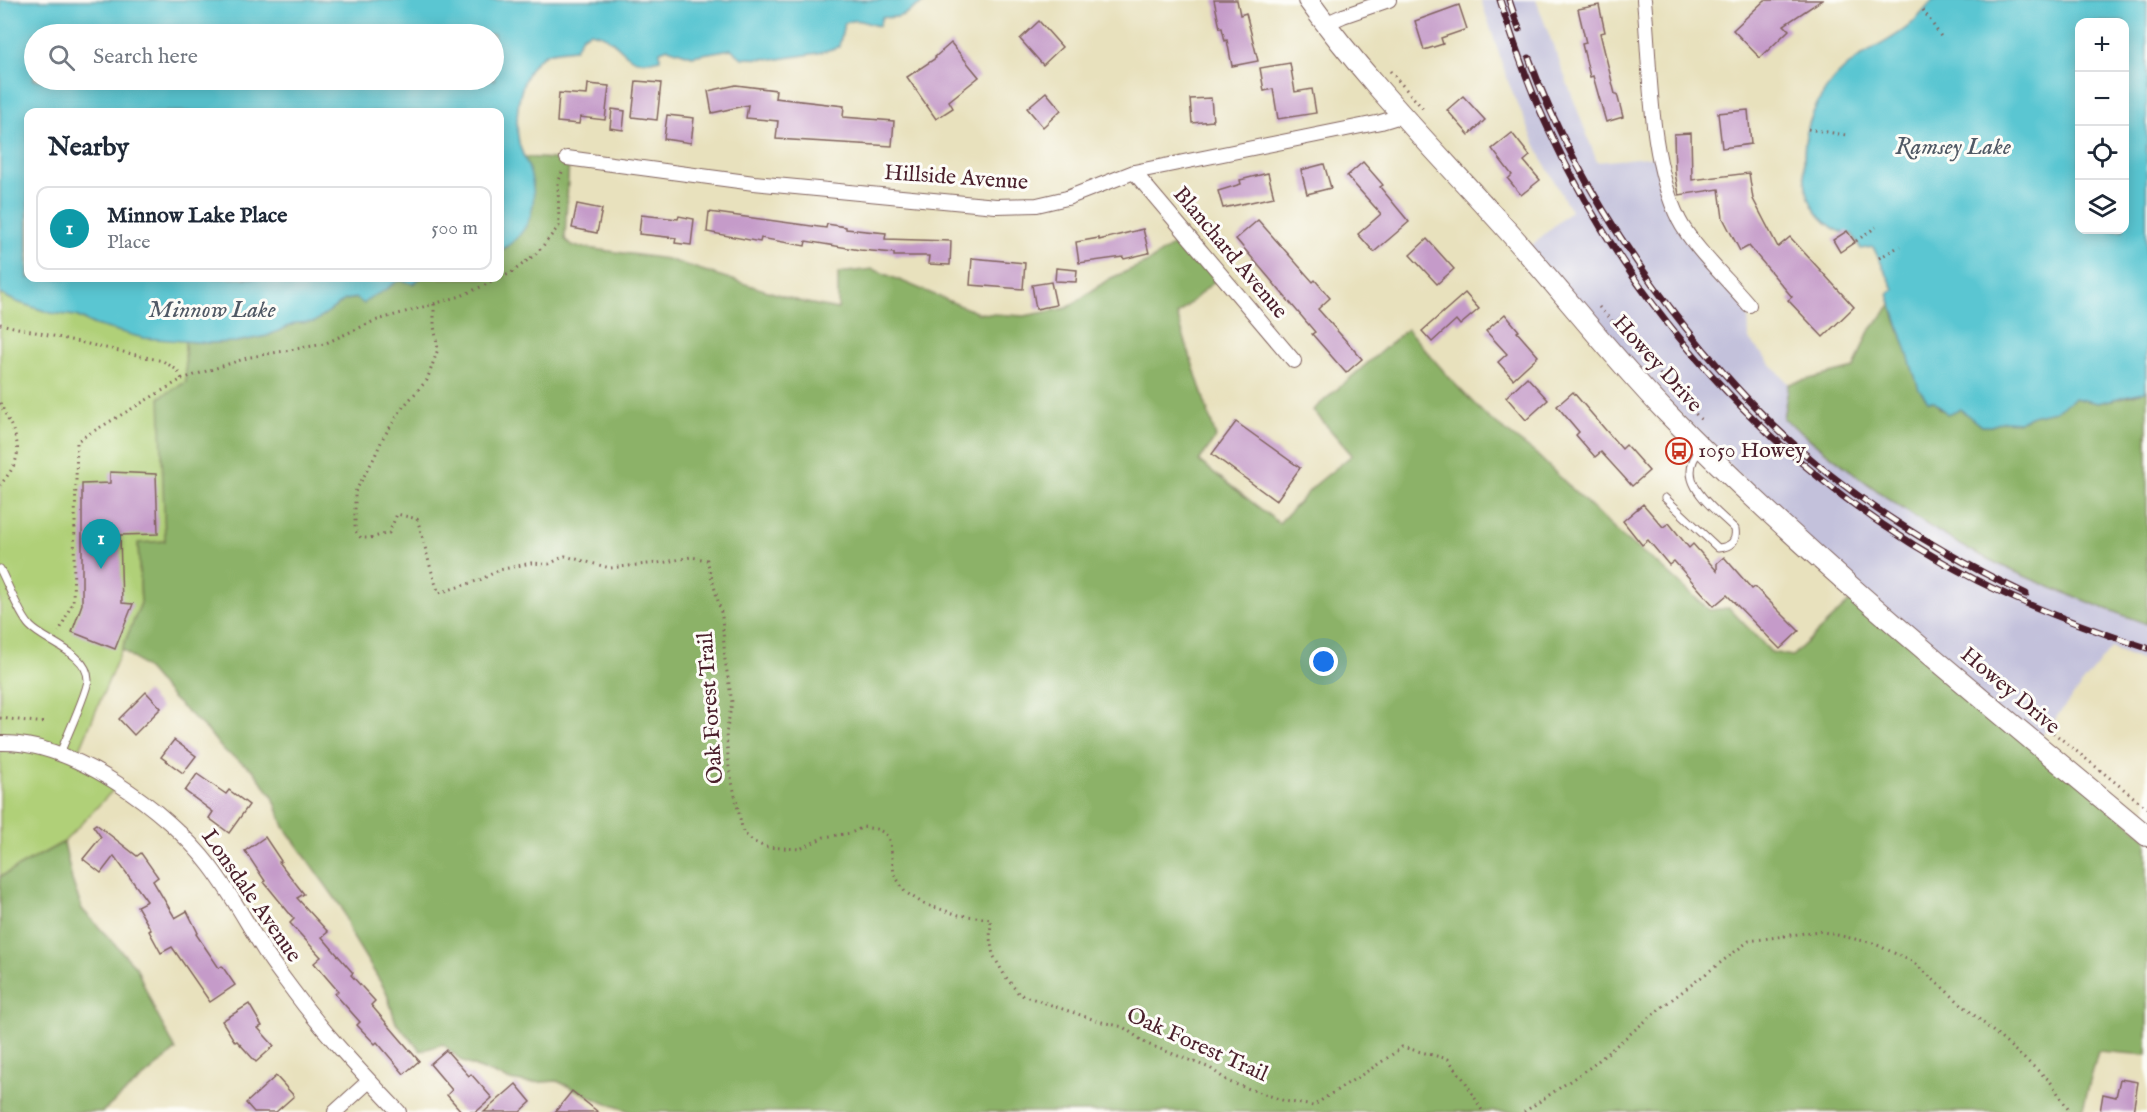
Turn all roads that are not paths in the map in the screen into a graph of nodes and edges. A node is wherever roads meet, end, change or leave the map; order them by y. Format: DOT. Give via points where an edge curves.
graph roads {
  1 [pos="1308,0"];
  2 [pos="1389,0"];
  3 [pos="1644,0"];
  4 [pos="1325,24"];
  5 [pos="1404,116"];
  6 [pos="567,158"];
  7 [pos="1134,172"];
  8 [pos="1749,305"];
  9 [pos="1294,361"];
  10 [pos="1702,448"];
  11 [pos="1665,498"];
  12 [pos="0,569"];
  13 [pos="0,743"];
  14 [pos="60,753"];
  15 [pos="2147,836"];
  16 [pos="369,1081"];
  17 [pos="335,1112"];
  18 [pos="399,1112"];
  1 -- 4 [label="main road, Howey Drive"];
  2 -- 4 [label="street"];
  3 -- 8 [label="street" via="1656,142 1666,188 1680,222 1697,246"];
  4 -- 5 [label="main road, Howey Drive"];
  5 -- 7 [label="street, Hillside Avenue"];
  5 -- 10 [label="main road, Howey Drive" via="1661,407"];
  6 -- 7 [label="street, Hillside Avenue" via="754,183 996,206 1037,205 1067,198"];
  7 -- 9 [label="street, Blanchard Avenue"];
  10 -- 11 [label="lane" via="1693,458 1691,481 1735,529 1733,543 1718,548"];
  10 -- 15 [label="main road, Howey Drive" via="1876,610"];
  12 -- 14 [label="lane" via="27,623 86,668 88,682"];
  13 -- 14 [label="street, Lonsdale Avenue"];
  14 -- 16 [label="street, Lonsdale Avenue" via="96,771 142,802 183,836 210,866 295,993"];
  16 -- 17 [label="street"];
  16 -- 18 [label="street, Lonsdale Avenue"];
}
